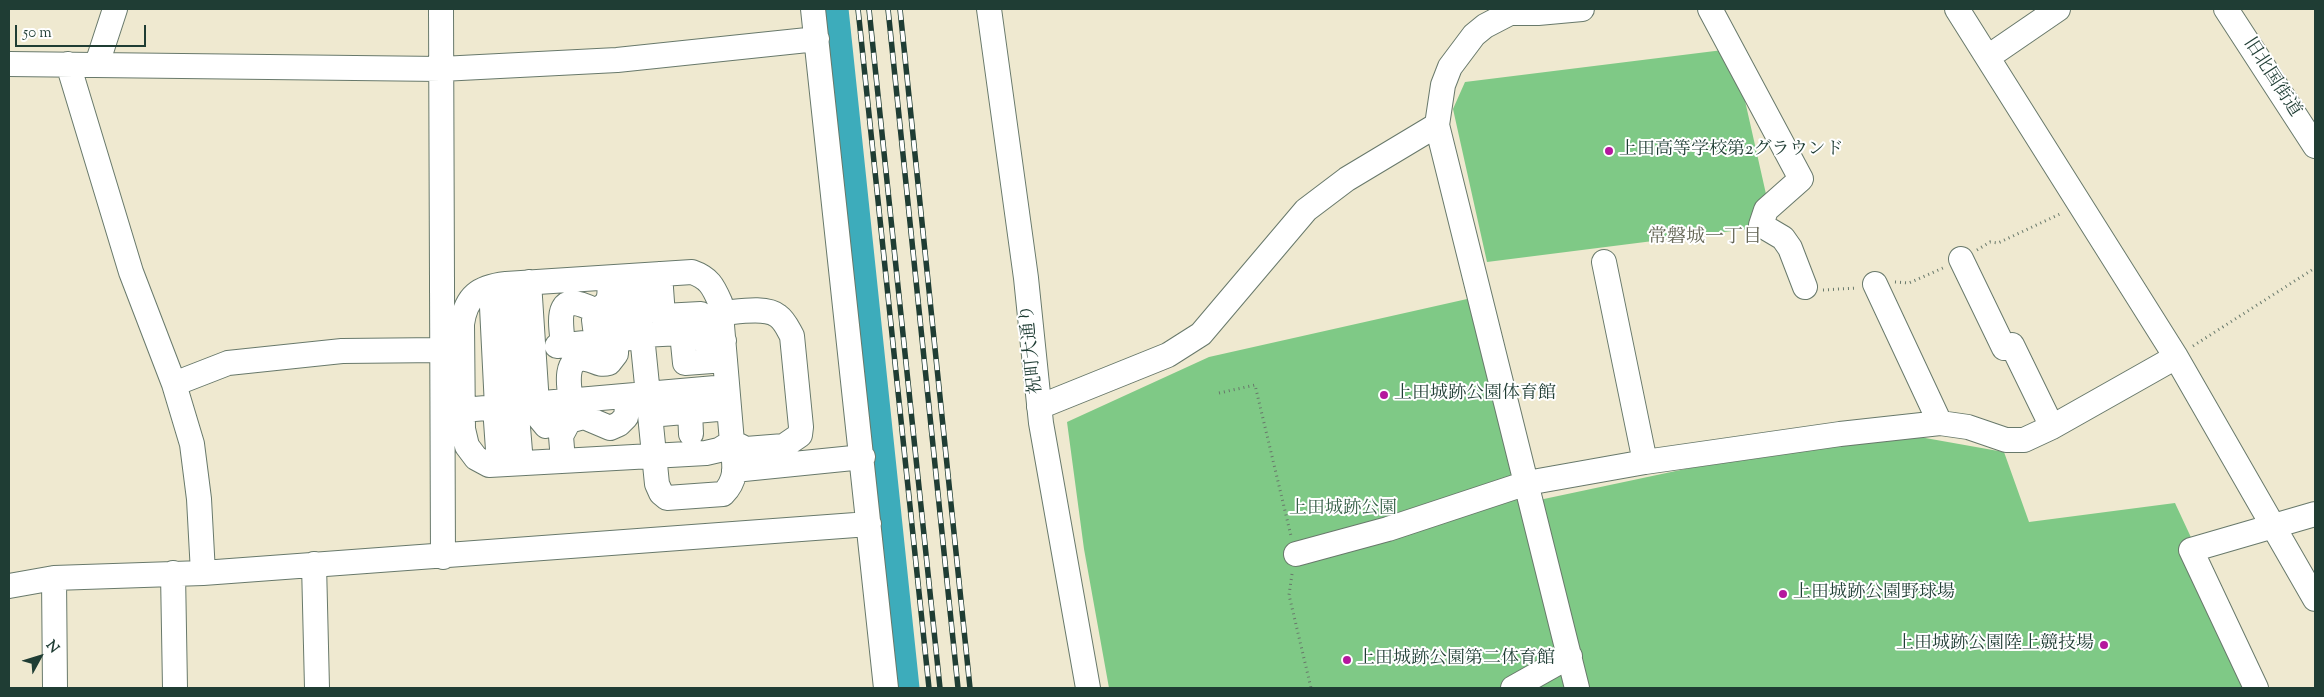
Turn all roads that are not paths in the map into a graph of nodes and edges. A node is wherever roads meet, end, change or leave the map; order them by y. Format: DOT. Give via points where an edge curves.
graph roads {
  1 [pos="115,9"];
  2 [pos="441,9"];
  3 [pos="813,9"];
  4 [pos="988,9"];
  5 [pos="1582,9"];
  6 [pos="1710,9"];
  7 [pos="1957,9"];
  8 [pos="2058,9"];
  9 [pos="2226,9"];
  10 [pos="1537,11"];
  11 [pos="817,39"];
  12 [pos="1988,58"];
  13 [pos="9,64"];
  14 [pos="68,64"];
  15 [pos="97,64"];
  16 [pos="440,69"];
  17 [pos="1437,125"];
  18 [pos="2315,146"];
  19 [pos="1961,260"];
  20 [pos="1604,262"];
  21 [pos="660,274"];
  22 [pos="621,277"];
  23 [pos="517,284"];
  24 [pos="1875,284"];
  25 [pos="1805,287"];
  26 [pos="722,313"];
  27 [pos="606,341"];
  28 [pos="556,346"];
  29 [pos="643,346"];
  30 [pos="442,350"];
  31 [pos="2176,357"];
  32 [pos="726,373"];
  33 [pos="174,384"];
  34 [pos="642,402"];
  35 [pos="537,404"];
  36 [pos="1039,408"];
  37 [pos="463,410"];
  38 [pos="1940,423"];
  39 [pos="2052,427"];
  40 [pos="732,442"];
  41 [pos="655,456"];
  42 [pos="863,457"];
  43 [pos="563,461"];
  44 [pos="1645,462"];
  45 [pos="510,464"];
  46 [pos="734,470"];
  47 [pos="1527,483"];
  48 [pos="2315,514"];
  49 [pos="869,524"];
  50 [pos="2274,528"];
  51 [pos="1296,554"];
  52 [pos="443,557"];
  53 [pos="314,564"];
  54 [pos="173,573"];
  55 [pos="203,573"];
  56 [pos="54,578"];
  57 [pos="9,586"];
  58 [pos="2315,599"];
  59 [pos="1570,656"];
  60 [pos="55,688"];
  61 [pos="175,688"];
  62 [pos="317,688"];
  63 [pos="886,688"];
  64 [pos="1088,688"];
  65 [pos="1513,688"];
  66 [pos="1577,688"];
  67 [pos="2256,688"];
  1 -- 15 [label="street"];
  2 -- 16 [label="street"];
  3 -- 11 [label="street"];
  4 -- 36 [label="street, 祝町大通り" via="1026,278"];
  5 -- 10 [label="street"];
  6 -- 25 [label="street" via="1801,179 1766,210 1761,225 1783,238"];
  7 -- 12 [label="street"];
  8 -- 12 [label="street"];
  9 -- 18 [label="street, 旧北国街道"];
  10 -- 17 [label="street" via="1510,13 1474,35 1450,67 1443,85"];
  11 -- 16 [label="street" via="618,60"];
  11 -- 42 [label="street"];
  12 -- 31 [label="street"];
  13 -- 14 [label="street"];
  14 -- 15 [label="street"];
  14 -- 33 [label="street" via="131,272"];
  15 -- 16 [label="street"];
  16 -- 30 [label="street"];
  17 -- 36 [label="street" via="1347,179 1306,210 1201,334 1168,355"];
  17 -- 47 [label="street"];
  19 -- 39 [label="street" via="2004,348 2012,345"];
  20 -- 44 [label="street"];
  21 -- 22 [label="street"];
  21 -- 26 [label="street" via="692,272 703,276 712,284"];
  21 -- 32 [label="street" via="664,316 701,314 705,342"];
  22 -- 23 [label="street"];
  22 -- 27 [label="street" via="622,317 594,320"];
  22 -- 28 [label="street" via="607,304 594,310 582,303 566,305 559,316"];
  22 -- 29 [label="street"];
  23 -- 28 [label="street"];
  23 -- 35 [label="street"];
  23 -- 35 [label="street" via="487,334 489,374"];
  23 -- 37 [label="street" via="476,294 464,310"];
  24 -- 38 [label="street"];
  26 -- 32 [label="street"];
  26 -- 40 [label="street" via="765,311 778,315 786,325 792,336 802,427 800,435 784,446 746,449"];
  27 -- 28 [label="street"];
  27 -- 29 [label="street"];
  27 -- 35 [label="street" via="616,354 609,363 598,364 587,359 574,361 568,375"];
  28 -- 35 [label="street"];
  29 -- 32 [label="street" via="670,348 672,375"];
  29 -- 34 [label="street"];
  29 -- 35 [label="street" via="621,363 616,376 607,381 602,382 592,376 582,378"];
  30 -- 33 [label="street" via="342,351 228,363"];
  30 -- 52 [label="street"];
  31 -- 39 [label="street"];
  31 -- 50 [label="street"];
  32 -- 34 [label="street"];
  32 -- 34 [label="street" via="691,423"];
  32 -- 40 [label="street"];
  33 -- 55 [label="street" via="192,444"];
  34 -- 35 [label="street"];
  34 -- 41 [label="street"];
  34 -- 43 [label="street" via="619,424 610,428 584,417 569,421 561,436"];
  35 -- 37 [label="street"];
  35 -- 45 [label="street"];
  35 -- 45 [label="street" via="490,436"];
  36 -- 64 [label="street, 祝町大通り"];
  37 -- 45 [label="street" via="467,446 476,458 489,465"];
  38 -- 39 [label="street" via="1968,427 2006,440 2024,440"];
  38 -- 44 [label="street"];
  40 -- 41 [label="street" via="706,453"];
  40 -- 46 [label="street"];
  41 -- 43 [label="street"];
  41 -- 46 [label="street" via="657,484 668,498 722,494 731,486"];
  42 -- 46 [label="street"];
  42 -- 49 [label="street"];
  43 -- 45 [label="street"];
  44 -- 47 [label="street"];
  47 -- 51 [label="street" via="1388,529"];
  47 -- 59 [label="street"];
  48 -- 50 [label="street"];
  49 -- 52 [label="street"];
  49 -- 63 [label="street"];
  50 -- 58 [label="street"];
  50 -- 67 [label="street" via="2191,550"];
  52 -- 53 [label="street"];
  53 -- 55 [label="street"];
  53 -- 62 [label="street"];
  54 -- 55 [label="street"];
  54 -- 56 [label="street"];
  54 -- 61 [label="street"];
  56 -- 57 [label="street"];
  56 -- 60 [label="street"];
  59 -- 65 [label="street"];
  59 -- 66 [label="street"];
}
